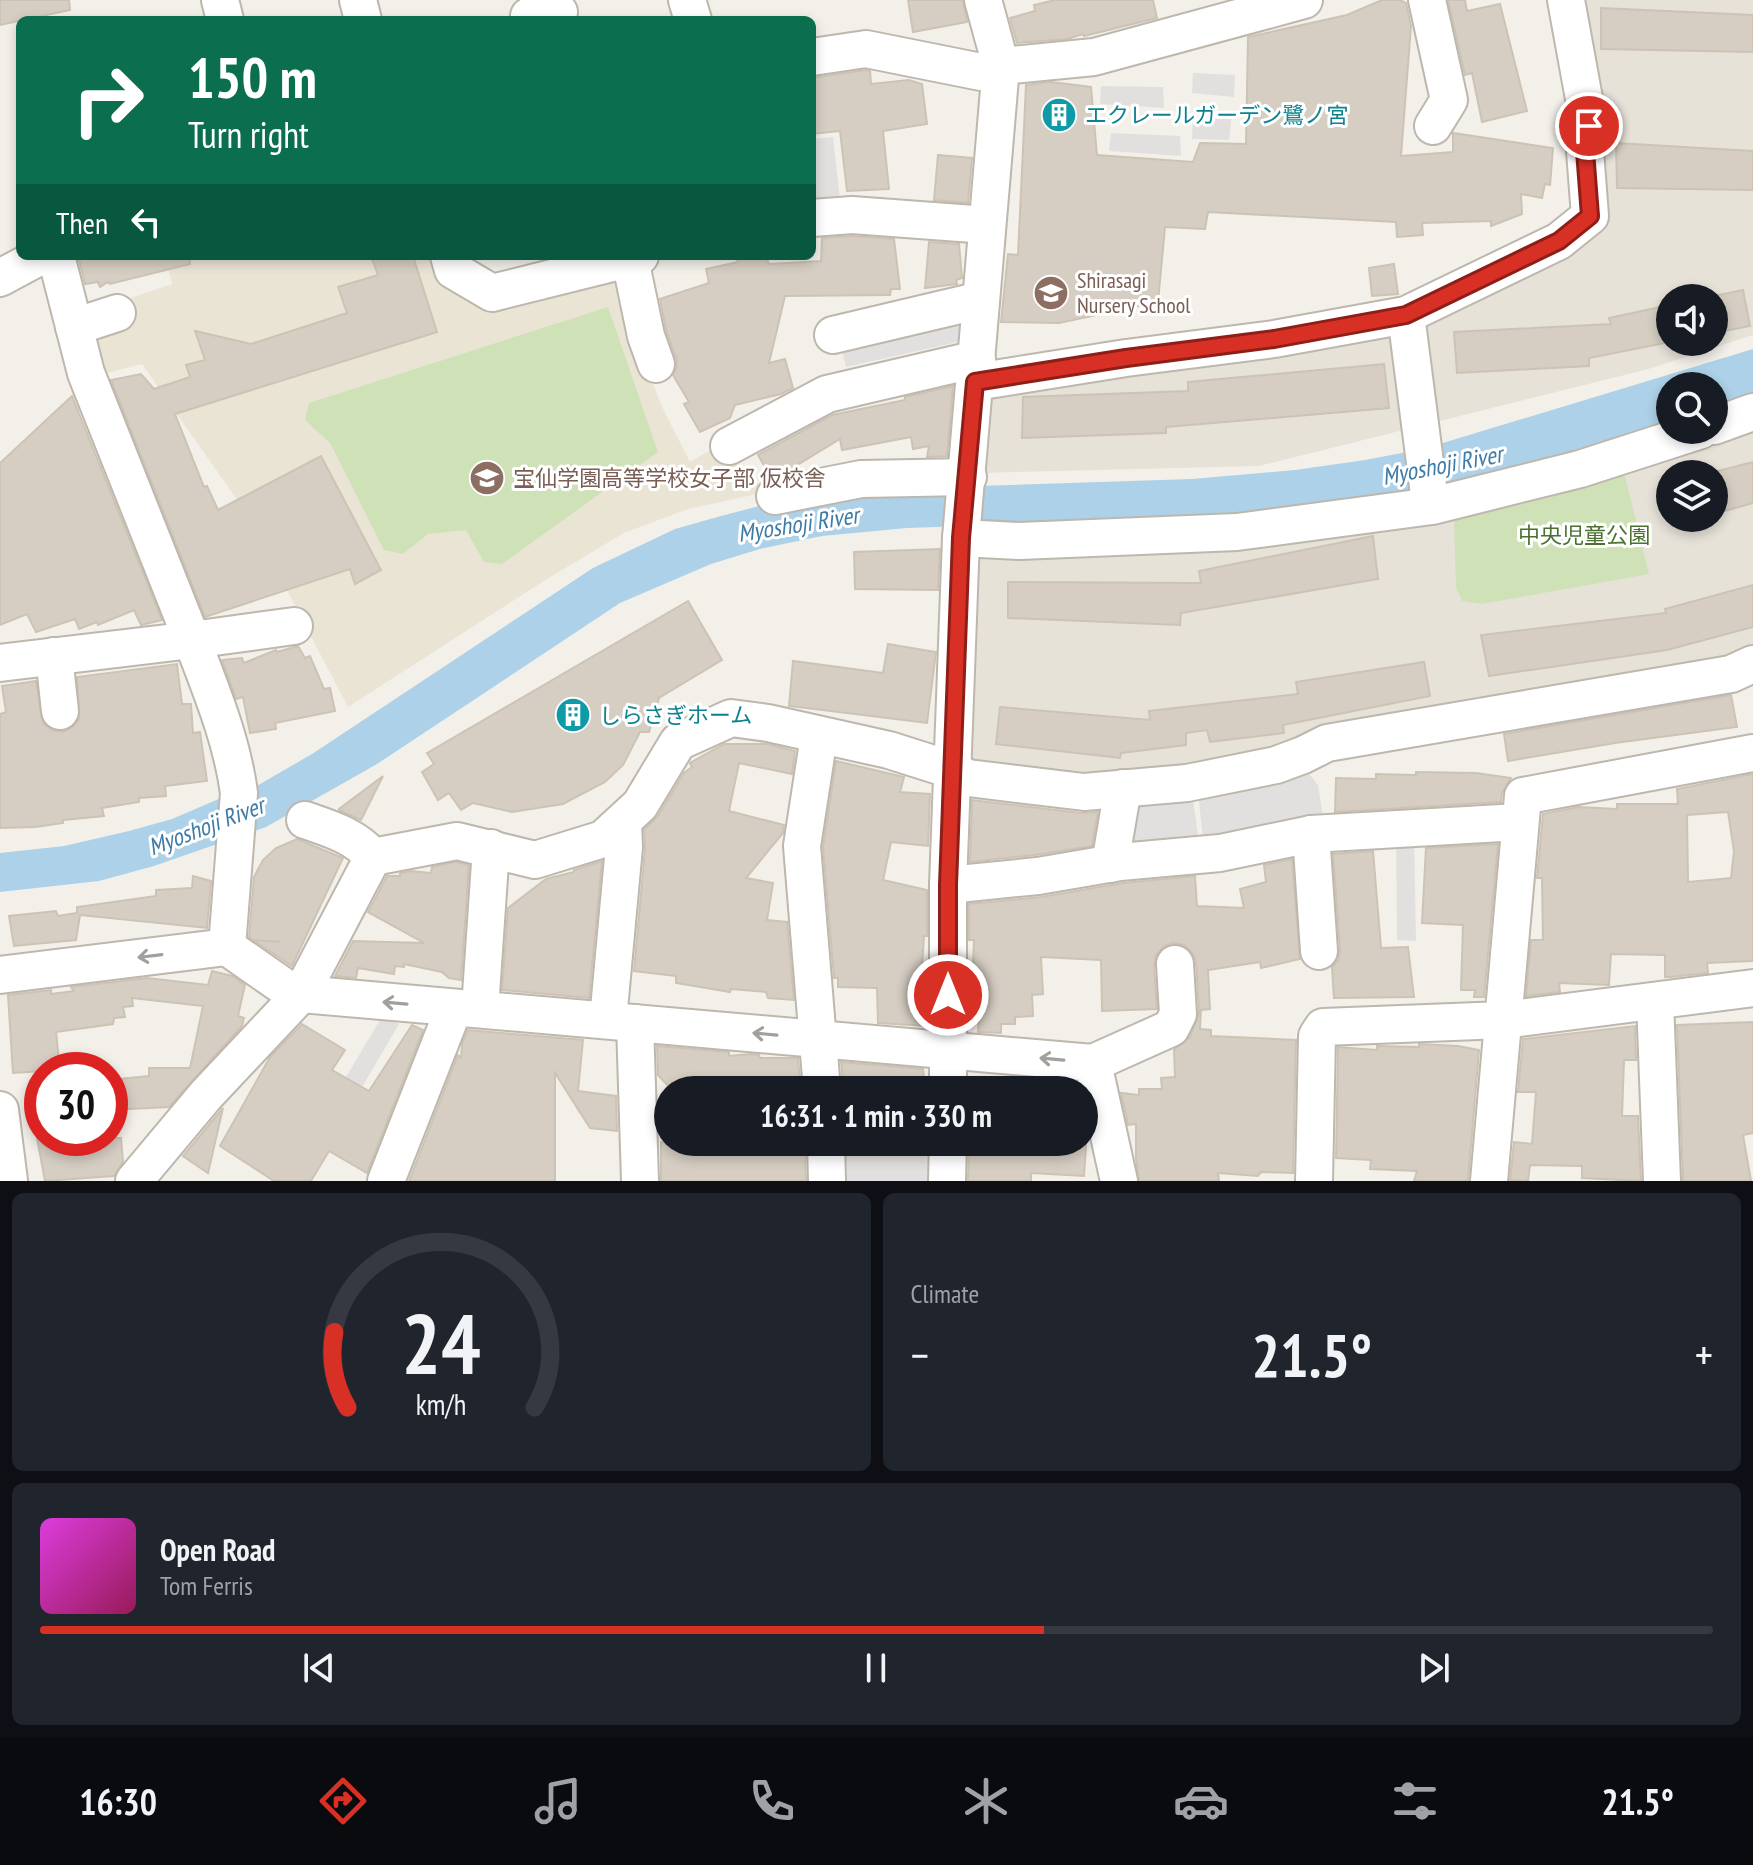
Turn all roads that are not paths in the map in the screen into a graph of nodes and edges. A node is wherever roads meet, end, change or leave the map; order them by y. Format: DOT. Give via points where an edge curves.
graph roads {
  1 [pos="1304,0"];
  2 [pos="1427,0"];
  3 [pos="1566,0"];
  4 [pos="994,2"];
  5 [pos="816,56"];
  6 [pos="1001,66"];
  7 [pos="1433,126"];
  8 [pos="816,218"];
  9 [pos="987,225"];
  10 [pos="34,260"];
  11 [pos="57,260"];
  12 [pos="450,260"];
  13 [pos="623,260"];
  14 [pos="635,260"];
  15 [pos="0,278"];
  16 [pos="981,300"];
  17 [pos="117,313"];
  18 [pos="1406,315"];
  19 [pos="74,327"];
  20 [pos="833,335"];
  21 [pos="656,364"];
  22 [pos="976,371"];
  23 [pos="1753,412"];
  24 [pos="1728,421"];
  25 [pos="1658,444"];
  26 [pos="729,446"];
  27 [pos="968,481"];
  28 [pos="1429,494"];
  29 [pos="775,496"];
  30 [pos="962,533"];
  31 [pos="294,626"];
  32 [pos="192,640"];
  33 [pos="54,656"];
  34 [pos="0,663"];
  35 [pos="1753,664"];
  36 [pos="60,711"];
  37 [pos="819,736"];
  38 [pos="1753,753"];
  39 [pos="952,770"];
  40 [pos="1123,788"];
  41 [pos="305,820"];
  42 [pos="1519,822"];
  43 [pos="623,823"];
  44 [pos="1311,834"];
  45 [pos="491,848"];
  46 [pos="373,857"];
  47 [pos="1110,864"];
  48 [pos="948,885"];
  49 [pos="227,947"];
  50 [pos="1319,951"];
  51 [pos="1174,964"];
  52 [pos="0,975"];
  53 [pos="1753,988"];
  54 [pos="301,994"];
  55 [pos="1655,1001"];
  56 [pos="467,1008"];
  57 [pos="1504,1020"];
  58 [pos="622,1021"];
  59 [pos="818,1039"];
  60 [pos="948,1051"];
  61 [pos="1093,1063"];
  62 [pos="821,1076"];
  63 [pos="948,1076"];
  64 [pos="0,1110"];
  65 [pos="826,1156"];
  66 [pos="948,1156"];
  67 [pos="8,1181"];
  68 [pos="134,1181"];
  69 [pos="386,1181"];
  70 [pos="640,1181"];
  71 [pos="827,1181"];
  72 [pos="947,1181"];
  73 [pos="1119,1181"];
  74 [pos="1314,1181"];
  75 [pos="1489,1181"];
  76 [pos="1662,1181"];
  1 -- 6 [label="street" via="1094,57"];
  2 -- 7 [label="street" via="1449,100"];
  3 -- 18 [label="street" via="1589,126 1585,151 1590,216 1559,241"];
  4 -- 6 [label="street"];
  5 -- 6 [label="street" via="866,49 981,72"];
  6 -- 9 [label="street"];
  8 -- 9 [label="street" via="852,215"];
  9 -- 16 [label="street"];
  10 -- 15 [label="street"];
  11 -- 19 [label="street"];
  12 -- 13 [label="street" via="453,270 492,293"];
  14 -- 21 [label="street" via="646,336"];
  16 -- 20 [label="street"];
  16 -- 22 [label="street"];
  17 -- 19 [label="street"];
  18 -- 22 [label="street" via="1274,339"];
  18 -- 28 [label="street"];
  19 -- 32 [label="street" via="92,389"];
  22 -- 26 [label="street" via="827,394"];
  22 -- 27 [label="street"];
  23 -- 24 [label="street"];
  25 -- 30 [label="street" via="1432,506 1237,532 1020,541"];
  27 -- 29 [label="street" via="861,479"];
  27 -- 30 [label="street"];
  30 -- 39 [label="street"];
  31 -- 32 [label="street"];
  32 -- 33 [label="street"];
  32 -- 49 [label="street" via="217,705 239,793"];
  33 -- 34 [label="street"];
  33 -- 36 [label="street"];
  35 -- 40 [label="street" via="1731,674 1327,743 1276,765 1187,783"];
  37 -- 39 [label="street"];
  37 -- 43 [label="street" via="731,718 678,742"];
  37 -- 59 [label="street" via="802,846"];
  38 -- 42 [label="street" via="1523,796"];
  39 -- 40 [label="street" via="968,778 1084,792"];
  39 -- 48 [label="street"];
  40 -- 47 [label="street"];
  41 -- 46 [label="street" via="344,834"];
  42 -- 44 [label="street"];
  42 -- 57 [label="street"];
  43 -- 45 [label="street" via="603,839 535,860"];
  43 -- 58 [label="street"];
  44 -- 47 [label="street" via="1220,853"];
  44 -- 50 [label="street"];
  45 -- 46 [label="street" via="457,841"];
  45 -- 56 [label="street"];
  46 -- 54 [label="street"];
  47 -- 48 [label="street"];
  48 -- 60 [label="street"];
  49 -- 52 [label="street, one-way"];
  49 -- 54 [label="street"];
  51 -- 61 [label="street" via="1178,1014 1171,1028"];
  53 -- 55 [label="street"];
  56 -- 54 [label="street, one-way"];
  54 -- 68 [label="street"];
  55 -- 57 [label="street"];
  55 -- 76 [label="street"];
  56 -- 58 [label="street"];
  56 -- 69 [label="street"];
  57 -- 74 [label="street" via="1323,1027 1317,1036"];
  57 -- 75 [label="street"];
  59 -- 58 [label="street, one-way"];
  58 -- 70 [label="street"];
  59 -- 60 [label="street"];
  59 -- 62 [label="street"];
  61 -- 60 [label="street, one-way"];
  60 -- 63 [label="street"];
  61 -- 73 [label="street"];
  64 -- 67 [label="street"];
  65 -- 71 [label="street"];
  66 -- 72 [label="street"];
}
